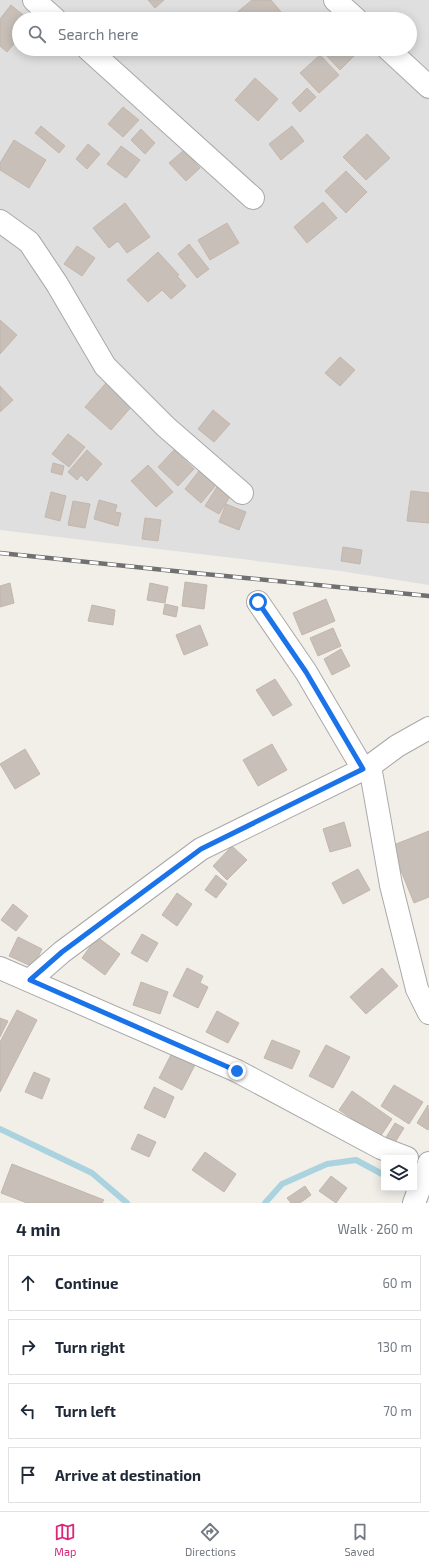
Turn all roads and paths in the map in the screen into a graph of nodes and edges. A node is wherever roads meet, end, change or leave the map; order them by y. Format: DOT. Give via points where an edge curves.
graph roads {
  1 [pos="34,0"];
  2 [pos="336,0"];
  3 [pos="47,12"];
  4 [pos="349,12"];
  5 [pos="96,56"];
  6 [pos="396,56"];
  7 [pos="429,87"];
  8 [pos="253,198"];
  9 [pos="0,221"];
  10 [pos="242,493"];
  11 [pos="258,602"];
  12 [pos="429,728"];
  13 [pos="366,768"];
  14 [pos="0,968"];
  15 [pos="30,980"];
  16 [pos="429,1013"];
  17 [pos="420,1166"];
  18 [pos="414,1203"];
  1 -- 3 [label="street"];
  2 -- 4 [label="street"];
  5 -- 8 [label="street"];
  6 -- 7 [label="street"];
  9 -- 10 [label="street" via="29,242 105,366 166,427"];
  11 -- 13 [label="street" via="306,672"];
  12 -- 13 [label="street"];
  13 -- 15 [label="street" via="201,849 62,952"];
  13 -- 16 [label="street" via="417,989"];
  14 -- 15 [label="street"];
  15 -- 17 [label="street" via="237,1071"];
  17 -- 18 [label="street"];
}
